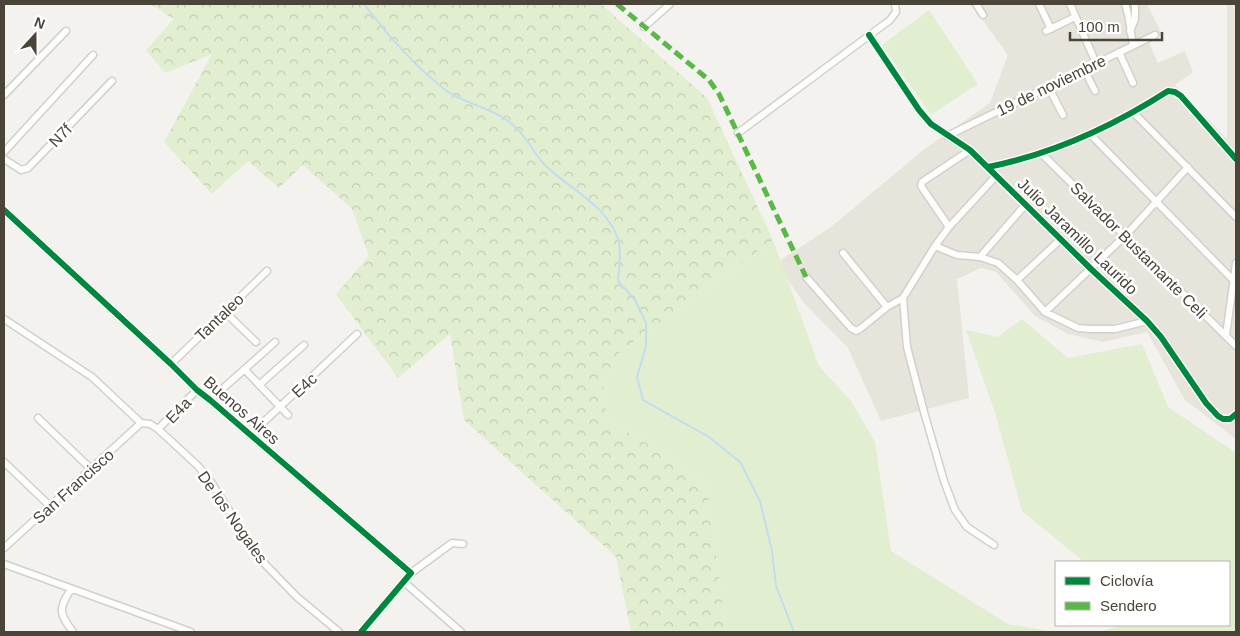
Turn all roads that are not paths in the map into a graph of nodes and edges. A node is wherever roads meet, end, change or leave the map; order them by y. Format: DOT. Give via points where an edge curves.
graph roads {
  1 [pos="670,4"];
  2 [pos="895,4"];
  3 [pos="976,4"];
  4 [pos="1039,4"];
  5 [pos="1070,4"];
  6 [pos="1125,4"];
  7 [pos="1135,4"];
  8 [pos="983,15"];
  9 [pos="1075,17"];
  10 [pos="644,27"];
  11 [pos="66,31"];
  12 [pos="1130,31"];
  13 [pos="869,35"];
  14 [pos="1155,35"];
  15 [pos="1133,44"];
  16 [pos="1119,52"];
  17 [pos="93,55"];
  18 [pos="1096,63"];
  19 [pos="1084,69"];
  20 [pos="112,82"];
  21 [pos="1133,83"];
  22 [pos="1048,86"];
  23 [pos="1095,91"];
  24 [pos="4,95"];
  25 [pos="1134,113"];
  26 [pos="1063,115"];
  27 [pos="738,134"];
  28 [pos="1091,135"];
  29 [pos="947,136"];
  30 [pos="970,150"];
  31 [pos="4,152"];
  32 [pos="1042,154"];
  33 [pos="4,159"];
  34 [pos="1236,159"];
  35 [pos="1188,166"];
  36 [pos="988,168"];
  37 [pos="996,176"];
  38 [pos="1157,202"];
  39 [pos="1025,206"];
  40 [pos="4,210"];
  41 [pos="1236,217"];
  42 [pos="949,227"];
  43 [pos="1125,236"];
  44 [pos="1061,239"];
  45 [pos="935,246"];
  46 [pos="843,254"];
  47 [pos="980,257"];
  48 [pos="1236,263"];
  49 [pos="1091,269"];
  50 [pos="267,271"];
  51 [pos="806,276"];
  52 [pos="1017,280"];
  53 [pos="1234,281"];
  54 [pos="903,298"];
  55 [pos="887,307"];
  56 [pos="225,312"];
  57 [pos="1045,312"];
  58 [pos="4,319"];
  59 [pos="1147,321"];
  60 [pos="357,334"];
  61 [pos="1226,335"];
  62 [pos="256,342"];
  63 [pos="275,342"];
  64 [pos="304,345"];
  65 [pos="1236,346"];
  66 [pos="171,364"];
  67 [pos="245,370"];
  68 [pos="259,385"];
  69 [pos="197,390"];
  70 [pos="210,400"];
  71 [pos="280,407"];
  72 [pos="1236,414"];
  73 [pos="288,415"];
  74 [pos="38,418"];
  75 [pos="141,423"];
  76 [pos="158,429"];
  77 [pos="250,435"];
  78 [pos="4,462"];
  79 [pos="90,468"];
  80 [pos="50,506"];
  81 [pos="463,544"];
  82 [pos="994,545"];
  83 [pos="4,548"];
  84 [pos="4,564"];
  85 [pos="411,573"];
  86 [pos="404,582"];
  87 [pos="71,589"];
  88 [pos="73,632"];
  89 [pos="191,632"];
  90 [pos="339,632"];
  91 [pos="361,632"];
  92 [pos="461,632"];
  1 -- 10 [label="street"];
  2 -- 13 [label="street" via="894,16"];
  3 -- 8 [label="street"];
  4 -- 9 [label="street" via="1049,30"];
  5 -- 9 [label="street"];
  6 -- 12 [label="street"];
  7 -- 12 [label="street" via="1135,19"];
  9 -- 18 [label="street"];
  11 -- 24 [label="street"];
  12 -- 15 [label="street"];
  13 -- 27 [label="street"];
  13 -- 29 [label="street, Julio Jaramillo Laurido" via="919,110"];
  14 -- 15 [label="street, 19 de noviembre"];
  15 -- 16 [label="street, 19 de noviembre"];
  16 -- 18 [label="street, 19 de noviembre"];
  16 -- 21 [label="street"];
  17 -- 31 [label="street"];
  18 -- 19 [label="street, 19 de noviembre"];
  19 -- 22 [label="street, 19 de noviembre"];
  19 -- 23 [label="street"];
  20 -- 33 [label="street, N7f" via="28,168 21,170"];
  22 -- 26 [label="street"];
  22 -- 29 [label="street, 19 de noviembre"];
  25 -- 28 [label="street"];
  25 -- 34 [label="street" via="1172,91 1181,96"];
  25 -- 35 [label="street"];
  28 -- 32 [label="street"];
  28 -- 38 [label="street"];
  29 -- 30 [label="street, Julio Jaramillo Laurido"];
  30 -- 36 [label="street, Julio Jaramillo Laurido"];
  30 -- 42 [label="street" via="921,184"];
  32 -- 36 [label="street"];
  32 -- 43 [label="street, Salvador Bustamante Celi"];
  35 -- 38 [label="street"];
  35 -- 41 [label="street"];
  36 -- 37 [label="street, Julio Jaramillo Laurido"];
  37 -- 39 [label="street, Julio Jaramillo Laurido"];
  37 -- 42 [label="street"];
  38 -- 43 [label="street"];
  38 -- 53 [label="street"];
  39 -- 44 [label="street, Julio Jaramillo Laurido"];
  39 -- 47 [label="street"];
  40 -- 66 [label="street, Buenos Aires"];
  42 -- 45 [label="street"];
  43 -- 49 [label="street"];
  43 -- 61 [label="street, Salvador Bustamante Celi"];
  44 -- 49 [label="street, Julio Jaramillo Laurido"];
  44 -- 52 [label="street"];
  45 -- 47 [label="street" via="957,255"];
  45 -- 54 [label="street"];
  46 -- 55 [label="street"];
  47 -- 52 [label="street" via="998,263"];
  48 -- 53 [label="street"];
  49 -- 57 [label="street"];
  49 -- 59 [label="street, Julio Jaramillo Laurido"];
  50 -- 56 [label="street, Tantaleo"];
  51 -- 55 [label="street" via="856,330"];
  52 -- 57 [label="street"];
  53 -- 61 [label="street"];
  54 -- 55 [label="street"];
  54 -- 82 [label="street" via="907,347 926,421 955,510 967,527"];
  56 -- 62 [label="street"];
  56 -- 66 [label="street, Tantaleo"];
  57 -- 59 [label="street" via="1078,328 1115,328"];
  58 -- 75 [label="street, De los Nogales" via="92,378"];
  59 -- 72 [label="street, Julio Jaramillo Laurido" via="1218,416 1230,419"];
  60 -- 71 [label="street, E4c"];
  61 -- 65 [label="street, Salvador Bustamante Celi"];
  63 -- 67 [label="street"];
  64 -- 68 [label="street"];
  66 -- 69 [label="street, Buenos Aires"];
  67 -- 68 [label="street"];
  67 -- 70 [label="street"];
  68 -- 71 [label="street"];
  69 -- 70 [label="street, Buenos Aires"];
  69 -- 76 [label="street, E4a"];
  70 -- 77 [label="street, Buenos Aires"];
  71 -- 73 [label="street"];
  71 -- 77 [label="street, E4c"];
  74 -- 79 [label="street"];
  75 -- 76 [label="street, De los Nogales"];
  75 -- 79 [label="street, San Francisco"];
  76 -- 90 [label="street, De los Nogales" via="191,458 211,482 260,559 297,597"];
  77 -- 85 [label="street, Buenos Aires"];
  78 -- 80 [label="street"];
  79 -- 80 [label="street, San Francisco"];
  80 -- 83 [label="street, San Francisco"];
  81 -- 85 [label="street" via="452,543"];
  84 -- 87 [label="street"];
  85 -- 86 [label="street"];
  86 -- 91 [label="street"];
  86 -- 92 [label="street"];
  87 -- 88 [label="street" via="61,612"];
  87 -- 89 [label="street"];
}
